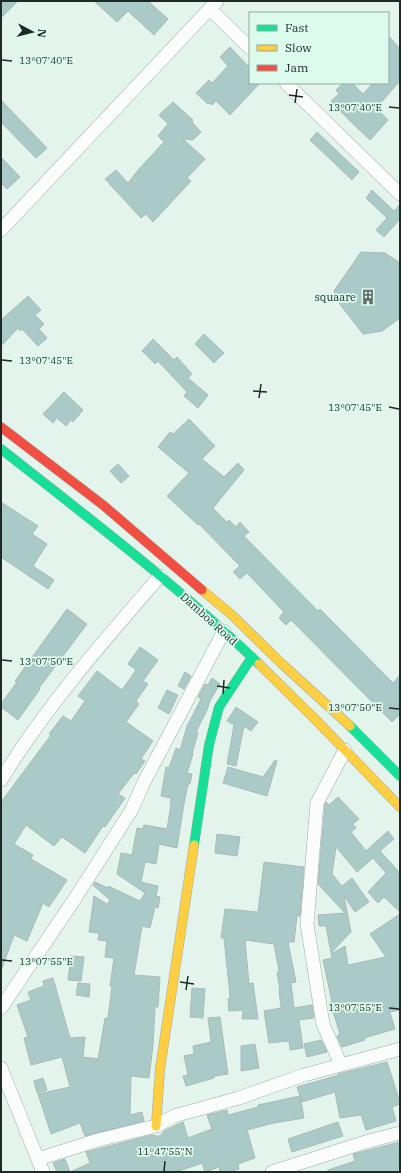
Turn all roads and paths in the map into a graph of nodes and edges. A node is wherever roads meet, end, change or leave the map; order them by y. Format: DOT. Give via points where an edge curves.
graph roads {
  1 [pos="214,5"];
  2 [pos="249,47"];
  3 [pos="287,84"];
  4 [pos="400,194"];
  5 [pos="1,230"];
  6 [pos="1,427"];
  7 [pos="1,449"];
  8 [pos="160,576"];
  9 [pos="224,631"];
  10 [pos="252,658"];
  11 [pos="345,750"];
  12 [pos="400,776"];
  13 [pos="1,780"];
  14 [pos="400,807"];
  15 [pos="1,1008"];
  16 [pos="400,1049"];
  17 [pos="341,1065"];
  18 [pos="1,1068"];
  19 [pos="156,1126"];
  20 [pos="400,1133"];
  21 [pos="38,1159"];
  22 [pos="43,1172"];
  23 [pos="272,1172"];
  1 -- 2 [label="street"];
  1 -- 5 [label="street"];
  3 -- 4 [label="street"];
  6 -- 12 [label="main road, Damboa Road" via="103,505 232,615 353,728"];
  7 -- 8 [label="main road, Damboa Road"];
  8 -- 9 [label="main road, Damboa Road"];
  8 -- 13 [label="street" via="78,672 22,746"];
  9 -- 10 [label="main road, Damboa Road"];
  9 -- 15 [label="street" via="131,811"];
  10 -- 11 [label="main road, Damboa Road"];
  10 -- 19 [label="main road" via="219,708 209,745 160,1069"];
  11 -- 14 [label="main road, Damboa Road"];
  11 -- 17 [label="street" via="316,803 307,924 323,1024"];
  16 -- 17 [label="street"];
  17 -- 19 [label="street" via="174,1116"];
  18 -- 21 [label="street"];
  19 -- 21 [label="street" via="98,1140"];
  20 -- 23 [label="street"];
  21 -- 22 [label="street"];
}
